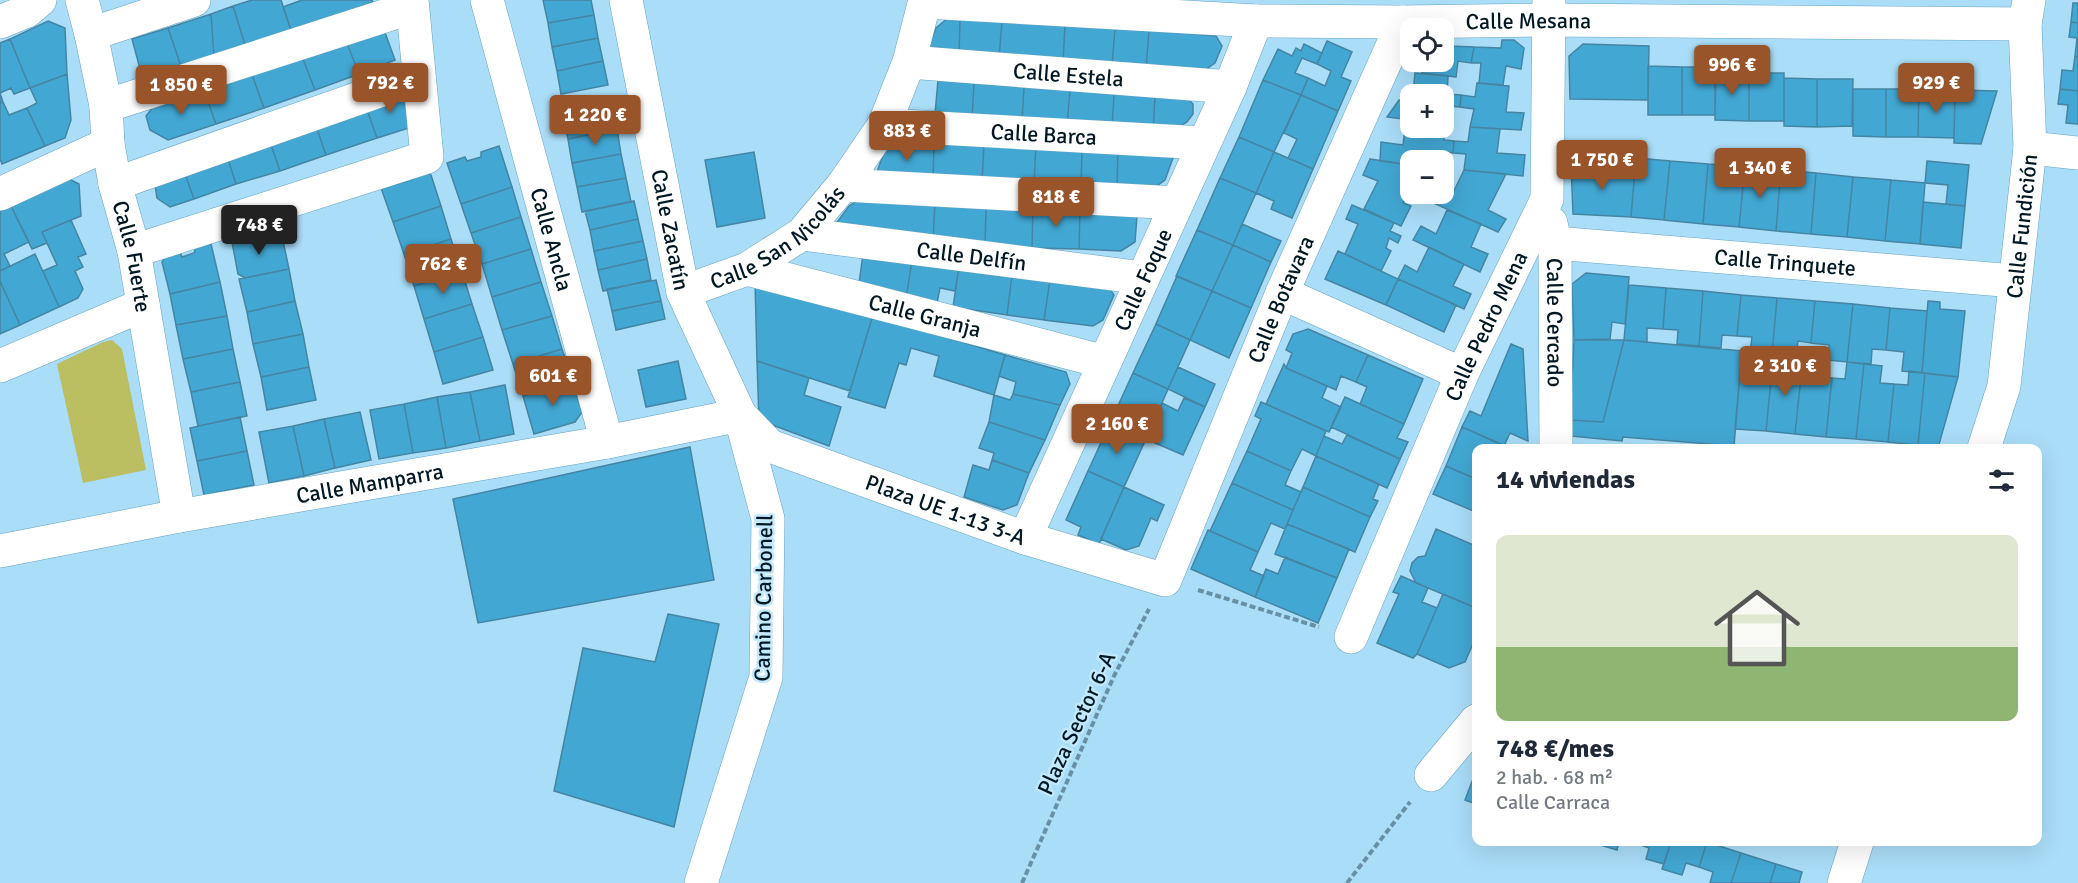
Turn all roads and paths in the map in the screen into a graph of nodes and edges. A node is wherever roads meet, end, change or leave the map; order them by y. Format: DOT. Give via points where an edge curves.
graph roads {
  1 [pos="40,0"];
  2 [pos="82,0"];
  3 [pos="194,0"];
  4 [pos="487,0"];
  5 [pos="626,0"];
  6 [pos="925,1"];
  7 [pos="404,3"];
  8 [pos="1154,7"];
  9 [pos="1549,10"];
  10 [pos="2027,12"];
  11 [pos="1452,18"];
  12 [pos="1256,21"];
  13 [pos="0,22"];
  14 [pos="1400,22"];
  15 [pos="1400,29"];
  16 [pos="91,34"];
  17 [pos="909,62"];
  18 [pos="419,77"];
  19 [pos="1230,87"];
  20 [pos="106,106"];
  21 [pos="884,125"];
  22 [pos="1204,143"];
  23 [pos="108,144"];
  24 [pos="2030,148"];
  25 [pos="2078,153"];
  26 [pos="115,184"];
  27 [pos="843,185"];
  28 [pos="0,194"];
  29 [pos="1547,199"];
  30 [pos="1177,203"];
  31 [pos="802,234"];
  32 [pos="1555,243"];
  33 [pos="134,251"];
  34 [pos="747,269"];
  35 [pos="1143,278"];
  36 [pos="2015,281"];
  37 [pos="683,292"];
  38 [pos="1282,293"];
  39 [pos="143,305"];
  40 [pos="1105,362"];
  41 [pos="0,366"];
  42 [pos="1462,374"];
  43 [pos="740,415"];
  44 [pos="607,442"];
  45 [pos="1556,444"];
  46 [pos="1985,444"];
  47 [pos="179,516"];
  48 [pos="1025,538"];
  49 [pos="0,551"];
  50 [pos="1165,580"];
  51 [pos="1351,637"];
  52 [pos="1472,726"];
  53 [pos="1431,775"];
  54 [pos="1856,846"];
  55 [pos="701,883"];
  56 [pos="1022,883"];
  57 [pos="1347,883"];
  58 [pos="1844,883"];
  1 -- 13 [label="street" via="27,11"];
  2 -- 16 [label="street, Calle Fuerte"];
  3 -- 16 [label="street"];
  4 -- 44 [label="street, Calle Ancla"];
  5 -- 37 [label="street, Calle Zacatín"];
  6 -- 8 [label="street, Calle Mesana"];
  6 -- 17 [label="street, Calle San Nicolás"];
  7 -- 18 [label="street" via="416,44"];
  7 -- 20 [label="street"];
  8 -- 12 [label="street, Calle Mesana"];
  9 -- 10 [label="street, Calle Mesana"];
  9 -- 11 [label="street, Calle Mesana"];
  9 -- 29 [label="street, Calle Pedro Mena"];
  10 -- 24 [label="street, Calle Fundición"];
  12 -- 14 [label="street, Calle Mesana"];
  12 -- 19 [label="street, Calle Foque"];
  15 -- 38 [label="street, Calle Botavara"];
  16 -- 20 [label="street, Calle Fuerte"];
  17 -- 19 [label="street, Calle Estela"];
  17 -- 21 [label="street, Calle San Nicolás"];
  18 -- 26 [label="street"];
  18 -- 33 [label="street" via="427,157"];
  19 -- 22 [label="street, Calle Foque"];
  20 -- 23 [label="street, Calle Fuerte"];
  21 -- 22 [label="street, Calle Barca"];
  21 -- 27 [label="street, Calle San Nicolás"];
  22 -- 30 [label="street, Calle Foque"];
  23 -- 26 [label="street, Calle Fuerte"];
  23 -- 28 [label="street"];
  24 -- 25 [label="street"];
  24 -- 36 [label="street, Calle Fundición"];
  26 -- 33 [label="street, Calle Fuerte"];
  27 -- 30 [label="street"];
  27 -- 31 [label="street, Calle San Nicolás"];
  29 -- 32 [label="street, Calle Cercado"];
  29 -- 42 [label="street, Calle Pedro Mena"];
  30 -- 35 [label="street, Calle Foque"];
  31 -- 34 [label="street, Calle San Nicolás"];
  31 -- 35 [label="street, Calle Delfín"];
  32 -- 36 [label="street, Calle Trinquete"];
  32 -- 45 [label="street, Calle Cercado"];
  33 -- 39 [label="street, Calle Fuerte"];
  34 -- 37 [label="street, Calle San Nicolás"];
  34 -- 40 [label="street, Calle Granja"];
  35 -- 40 [label="street, Calle Foque"];
  36 -- 46 [label="street, Calle Fundición" via="2004,386"];
  37 -- 43 [label="street, Calle Zacatín"];
  38 -- 42 [label="street"];
  38 -- 50 [label="street, Calle Botavara"];
  39 -- 41 [label="street"];
  39 -- 47 [label="street, Calle Fuerte"];
  40 -- 48 [label="street, Calle Foque"];
  42 -- 51 [label="street, Calle Pedro Mena"];
  43 -- 44 [label="street, Calle Mamparra"];
  43 -- 48 [label="street, Plaza UE 1-13 3-A" via="770,446"];
  43 -- 55 [label="street, Camino Carbonell" via="768,519 766,677"];
  44 -- 47 [label="street, Calle Mamparra"];
  47 -- 49 [label="street, Calle Mamparra"];
  48 -- 50 [label="street, Plaza UE 1-13 3-A"];
  50 -- 51 [label="path"];
  50 -- 56 [label="path, Plaza Sector 6-A" via="1114,676"];
  52 -- 53 [label="street"];
  53 -- 57 [label="path"];
  54 -- 58 [label="street"];
}
